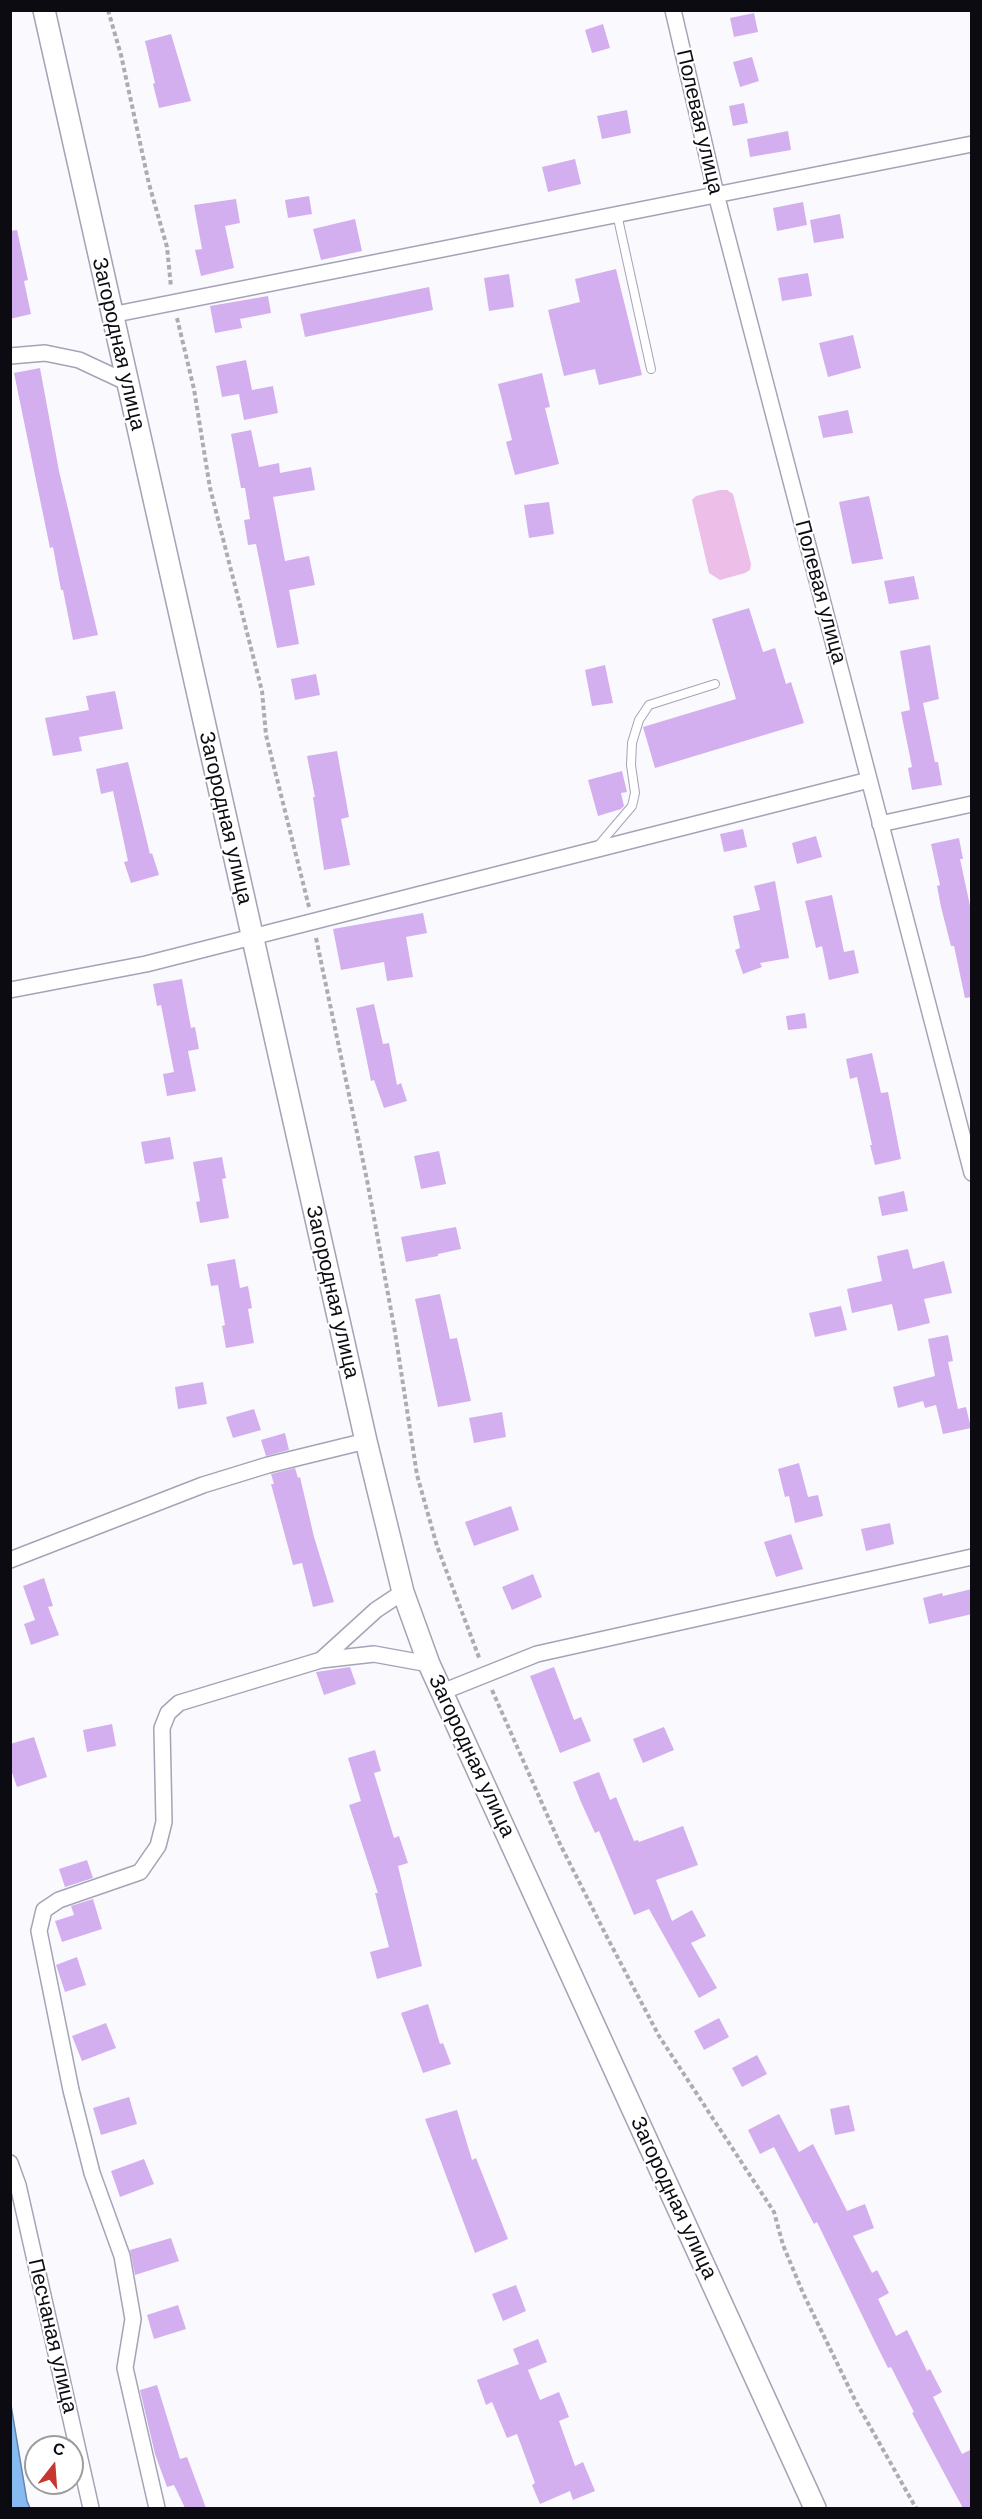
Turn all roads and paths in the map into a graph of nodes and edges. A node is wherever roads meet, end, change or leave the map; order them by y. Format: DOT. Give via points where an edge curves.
graph roads {
  1 [pos="44,10"];
  2 [pos="108,10"];
  3 [pos="673,10"];
  4 [pos="972,144"];
  5 [pos="716,194"];
  6 [pos="617,214"];
  7 [pos="174,303"];
  8 [pos="111,315"];
  9 [pos="10,356"];
  10 [pos="651,369"];
  11 [pos="126,382"];
  12 [pos="715,684"];
  13 [pos="869,780"];
  14 [pos="972,804"];
  15 [pos="880,824"];
  16 [pos="596,850"];
  17 [pos="313,922"];
  18 [pos="252,938"];
  19 [pos="10,990"];
  20 [pos="972,1173"];
  21 [pos="366,1441"];
  22 [pos="972,1557"];
  23 [pos="10,1560"];
  24 [pos="403,1592"];
  25 [pos="321,1660"];
  26 [pos="429,1664"];
  27 [pos="485,1675"];
  28 [pos="442,1692"];
  29 [pos="10,2163"];
  30 [pos="91,2508"];
  31 [pos="157,2508"];
  32 [pos="815,2508"];
  33 [pos="916,2508"];
  1 -- 8 [label="street, Загородная улица"];
  2 -- 7 [label="path" via="167,247"];
  3 -- 5 [label="street, Полевая улица"];
  4 -- 5 [label="street"];
  5 -- 6 [label="street"];
  5 -- 13 [label="street, Полевая улица"];
  6 -- 7 [label="street"];
  6 -- 10 [label="lane"];
  7 -- 8 [label="street"];
  7 -- 17 [label="path" via="194,389 210,488 262,691 266,735"];
  8 -- 11 [label="street, Загородная улица"];
  9 -- 11 [label="street" via="45,353 79,360"];
  11 -- 18 [label="street, Загородная улица"];
  12 -- 16 [label="lane" via="649,705 639,720 632,744 632,806"];
  13 -- 15 [label="street, Полевая улица"];
  13 -- 16 [label="street"];
  14 -- 15 [label="street"];
  15 -- 20 [label="street, Полевая улица"];
  16 -- 17 [label="street"];
  17 -- 18 [label="street"];
  17 -- 27 [label="path" via="367,1180 417,1475 437,1546"];
  18 -- 19 [label="street" via="146,964"];
  18 -- 21 [label="street, Загородная улица"];
  21 -- 23 [label="street" via="202,1485"];
  21 -- 24 [label="street, Загородная улица"];
  22 -- 27 [label="street" via="537,1654"];
  24 -- 25 [label="street" via="376,1610"];
  24 -- 26 [label="street, Загородная улица"];
  25 -- 26 [label="street" via="374,1654"];
  25 -- 31 [label="street" via="199,1695 173,1708 162,1728 164,1822 158,1846 140,1872 59,1900 44,1910 39,1931 92,2173 122,2256 133,2319 125,2368"];
  26 -- 28 [label="street, Загородная улица"];
  27 -- 28 [label="street"];
  27 -- 33 [label="path" via="560,1844 608,1939 659,2036 774,2212 803,2293 855,2400"];
  28 -- 32 [label="street, Загородная улица"];
  29 -- 30 [label="street, Песчаная улица"];
}
